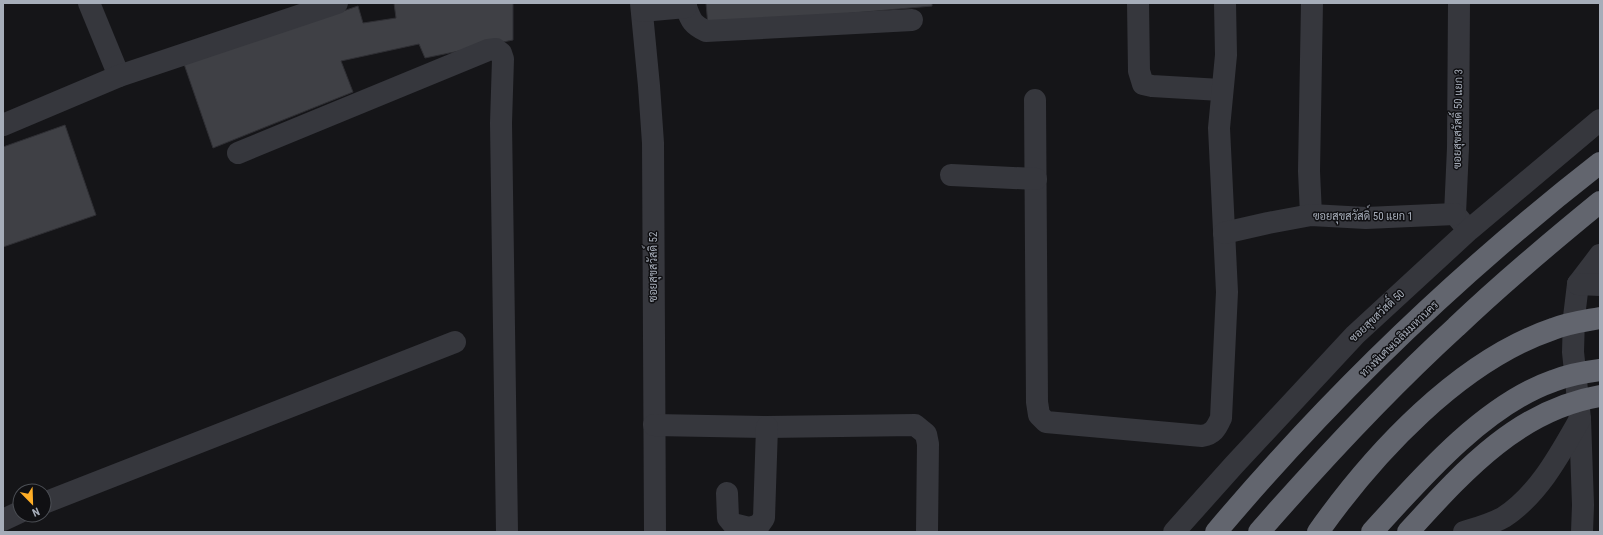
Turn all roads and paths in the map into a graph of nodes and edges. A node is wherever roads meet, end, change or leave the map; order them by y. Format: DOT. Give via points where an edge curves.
graph roads {
  1 [pos="89,3"];
  2 [pos="337,3"];
  3 [pos="1138,3"];
  4 [pos="1225,3"];
  5 [pos="1312,3"];
  6 [pos="1459,3"];
  7 [pos="686,5"];
  8 [pos="641,7"];
  9 [pos="912,20"];
  10 [pos="119,76"];
  11 [pos="1221,90"];
  12 [pos="1035,100"];
  13 [pos="1600,120"];
  14 [pos="3,125"];
  15 [pos="238,153"];
  16 [pos="1600,163"];
  17 [pos="951,175"];
  18 [pos="1036,179"];
  19 [pos="1600,202"];
  20 [pos="1311,215"];
  21 [pos="1462,222"];
  22 [pos="1224,234"];
  23 [pos="1600,255"];
  24 [pos="1578,284"];
  25 [pos="1600,285"];
  26 [pos="1600,318"];
  27 [pos="455,342"];
  28 [pos="1600,370"];
  29 [pos="1600,396"];
  30 [pos="1580,419"];
  31 [pos="654,425"];
  32 [pos="767,427"];
  33 [pos="727,493"];
  34 [pos="52,500"];
  35 [pos="507,532"];
  36 [pos="655,532"];
  37 [pos="926,532"];
  38 [pos="1174,532"];
  39 [pos="1216,532"];
  40 [pos="1259,532"];
  41 [pos="1318,532"];
  42 [pos="1372,532"];
  43 [pos="1408,532"];
  44 [pos="1464,532"];
  45 [pos="1582,532"];
  1 -- 10 [label="street"];
  2 -- 10 [label="street"];
  3 -- 11 [label="street" via="1139,71 1143,84"];
  4 -- 11 [label="street" via="1226,56"];
  5 -- 20 [label="street"];
  6 -- 21 [label="street, ฃอยสุขสวัสดิ์ 50 แยก 3" via="1458,148"];
  7 -- 8 [label="street"];
  7 -- 9 [label="street" via="690,19 706,31"];
  8 -- 31 [label="street, ซอยสุขสวัสดิ์ 52" via="653,143"];
  10 -- 14 [label="street"];
  11 -- 22 [label="street" via="1219,128"];
  12 -- 18 [label="street"];
  13 -- 21 [label="street, ซอยสุขสวัสดิ์ 50"];
  15 -- 35 [label="street" via="488,50 496,49 501,53"];
  16 -- 39 [label="highway, ทางพิเศษเฉลิมมหานคร" via="1478,265 1394,343 1302,435"];
  17 -- 18 [label="street"];
  18 -- 22 [label="street" via="1037,402 1039,415 1046,422 1202,436 1211,434 1216,429 1221,418 1227,292"];
  19 -- 40 [label="highway" via="1455,327 1332,450"];
  20 -- 21 [label="street, ฃอยสุขสวัสดิ์ 50 แยก 1"];
  20 -- 22 [label="street, ฃอยสุขสวัสดิ์ 50 แยก 1"];
  21 -- 38 [label="street, ซอยสุขสวัสดิ์ 50"];
  23 -- 24 [label="street"];
  24 -- 25 [label="street"];
  24 -- 30 [label="street" via="1573,352"];
  26 -- 41 [label="highway, bridge" via="1553,328 1530,338 1463,378 1420,415 1380,455"];
  27 -- 34 [label="street"];
  28 -- 42 [label="highway, bridge" via="1552,381 1521,395 1496,412 1443,457"];
  29 -- 43 [label="highway, bridge" via="1553,409 1536,417 1507,437 1472,467"];
  30 -- 44 [label="street" via="1542,481 1522,501 1503,517"];
  30 -- 45 [label="street"];
  31 -- 32 [label="street"];
  31 -- 36 [label="street, ซอยสุขสวัสดิ์ 52"];
  32 -- 33 [label="street" via="764,518 759,525 749,528 733,524 728,518"];
  32 -- 37 [label="street" via="915,425 926,434 928,444"];
}
